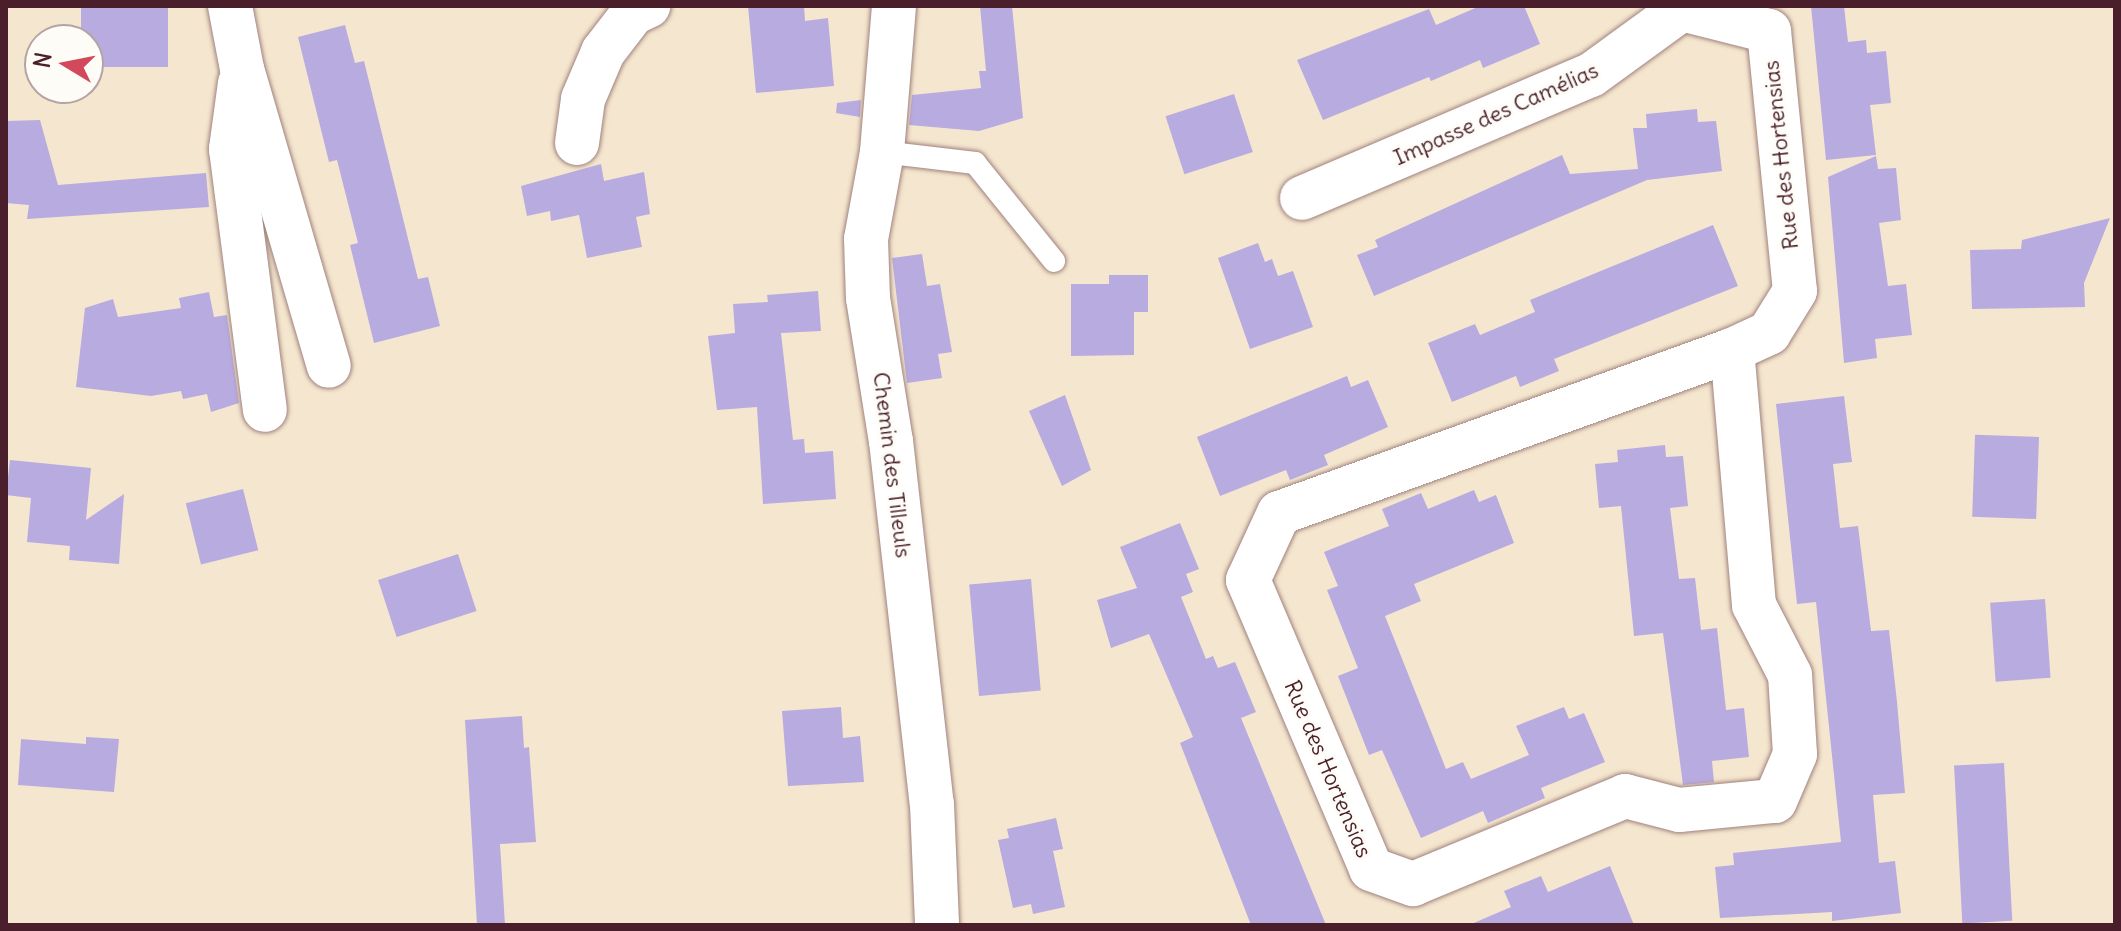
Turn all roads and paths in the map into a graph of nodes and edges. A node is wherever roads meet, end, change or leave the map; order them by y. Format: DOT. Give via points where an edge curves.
graph roads {
  1 [pos="230,6"];
  2 [pos="648,6"];
  3 [pos="894,6"];
  4 [pos="1675,9"];
  5 [pos="242,69"];
  6 [pos="577,143"];
  7 [pos="882,152"];
  8 [pos="1302,198"];
  9 [pos="1054,261"];
  10 [pos="1732,350"];
  11 [pos="329,366"];
  12 [pos="265,410"];
  13 [pos="937,925"];
  1 -- 5 [label="street"];
  2 -- 6 [label="street" via="633,13 603,52 583,99"];
  3 -- 7 [label="street, Chemin des Tilleuls"];
  4 -- 8 [label="street, Impasse des Camélias" via="1591,75"];
  4 -- 10 [label="street, Rue des Hortensias" via="1769,31 1795,291 1769,333"];
  5 -- 11 [label="street"];
  5 -- 12 [label="street" via="231,149"];
  7 -- 9 [label="lane" via="975,163"];
  7 -- 13 [label="street, Chemin des Tilleuls" via="866,239 868,298 891,441 932,804"];
  10 -- 10 [label="street, Rue des Hortensias" via="1754,605 1790,675 1795,754 1775,801 1679,810 1625,796 1413,884 1371,869 1248,580 1279,513"];
}
